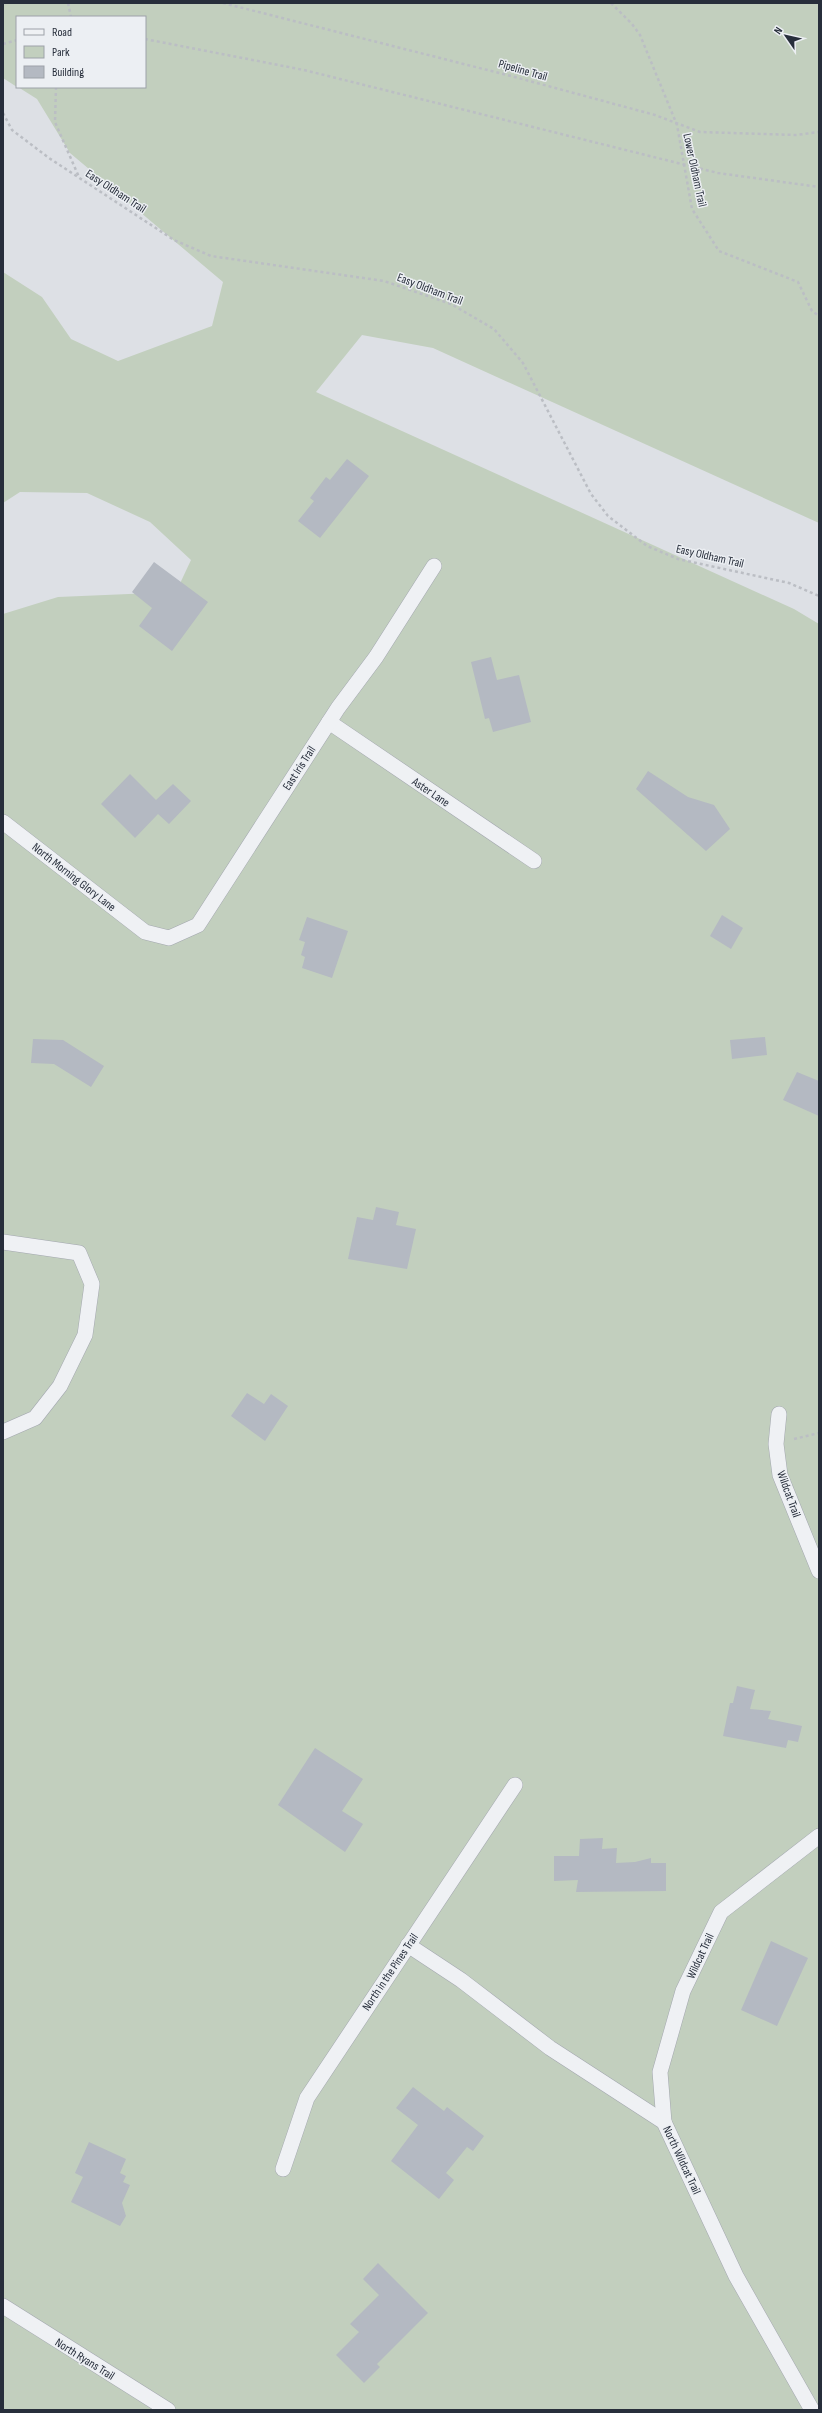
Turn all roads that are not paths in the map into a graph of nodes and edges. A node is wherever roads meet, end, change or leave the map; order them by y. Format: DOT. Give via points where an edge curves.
graph roads {
  1 [pos="434,566"];
  2 [pos="328,722"];
  3 [pos="3,822"];
  4 [pos="534,861"];
  5 [pos="145,932"];
  6 [pos="3,1242"];
  7 [pos="779,1414"];
  8 [pos="3,1432"];
  9 [pos="819,1571"];
  10 [pos="515,1785"];
  11 [pos="819,1836"];
  12 [pos="408,1944"];
  13 [pos="664,2122"];
  14 [pos="282,2169"];
  15 [pos="3,2306"];
  16 [pos="168,2410"];
  17 [pos="812,2410"];
  1 -- 2 [label="street, East Iris Trail" via="376,657"];
  2 -- 4 [label="street, Aster Lane"];
  2 -- 5 [label="street, East Iris Trail" via="198,925 169,938"];
  3 -- 5 [label="street, North Morning Glory Lane"];
  6 -- 8 [label="street" via="78,1253 92,1284 85,1335 60,1386 34,1418"];
  7 -- 9 [label="street, Wildcat Trail" via="776,1444 780,1475"];
  10 -- 12 [label="street, North in the Pines Trail"];
  11 -- 13 [label="street, Wildcat Trail" via="721,1912 683,1991 660,2072"];
  12 -- 13 [label="street, North Wildcat Trail" via="461,1980 550,2048"];
  12 -- 14 [label="street, North in the Pines Trail" via="307,2098"];
  13 -- 17 [label="street, North Wildcat Trail" via="736,2276"];
  15 -- 16 [label="street, North Ryans Trail"];
}
